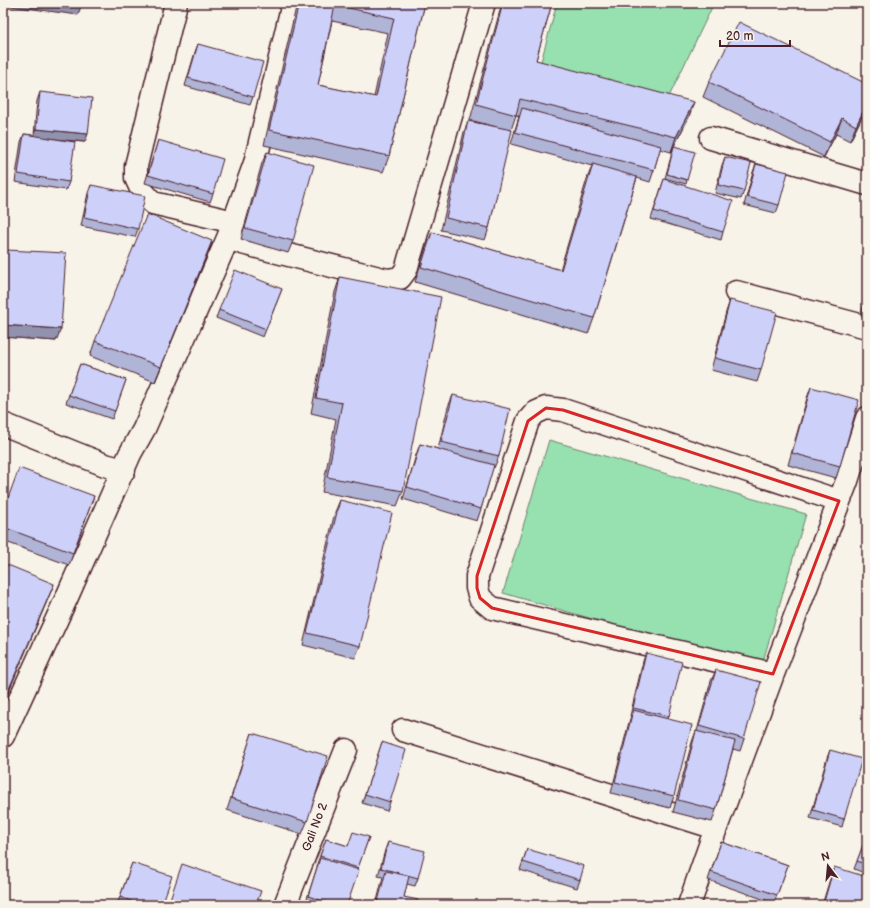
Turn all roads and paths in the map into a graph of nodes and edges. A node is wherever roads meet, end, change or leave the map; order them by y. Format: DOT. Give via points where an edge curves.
graph roads {
  1 [pos="176,3"];
  2 [pos="293,3"];
  3 [pos="484,3"];
  4 [pos="711,138"];
  5 [pos="867,184"];
  6 [pos="231,230"];
  7 [pos="736,292"];
  8 [pos="867,327"];
  9 [pos="867,418"];
  10 [pos="3,424"];
  11 [pos="124,470"];
  12 [pos="839,501"];
  13 [pos="773,674"];
  14 [pos="403,730"];
  15 [pos="3,735"];
  16 [pos="346,750"];
  17 [pos="716,828"];
  18 [pos="285,905"];
  19 [pos="689,905"];
  1 -- 6 [label="street" via="136,166 136,178 142,191 153,203"];
  2 -- 6 [label="street" via="255,164"];
  3 -- 6 [label="street" via="406,270 400,278 387,280 242,243"];
  4 -- 5 [label="street"];
  6 -- 11 [label="street"];
  7 -- 8 [label="street"];
  9 -- 12 [label="street"];
  10 -- 11 [label="street" via="105,465"];
  11 -- 15 [label="street" via="60,593"];
  12 -- 13 [label="street"];
  12 -- 13 [label="street" via="563,410 546,408 535,413 528,421 477,576 480,598 492,608"];
  13 -- 17 [label="street"];
  14 -- 17 [label="street"];
  16 -- 18 [label="street, Gali No 2"];
  17 -- 19 [label="street"];
}
